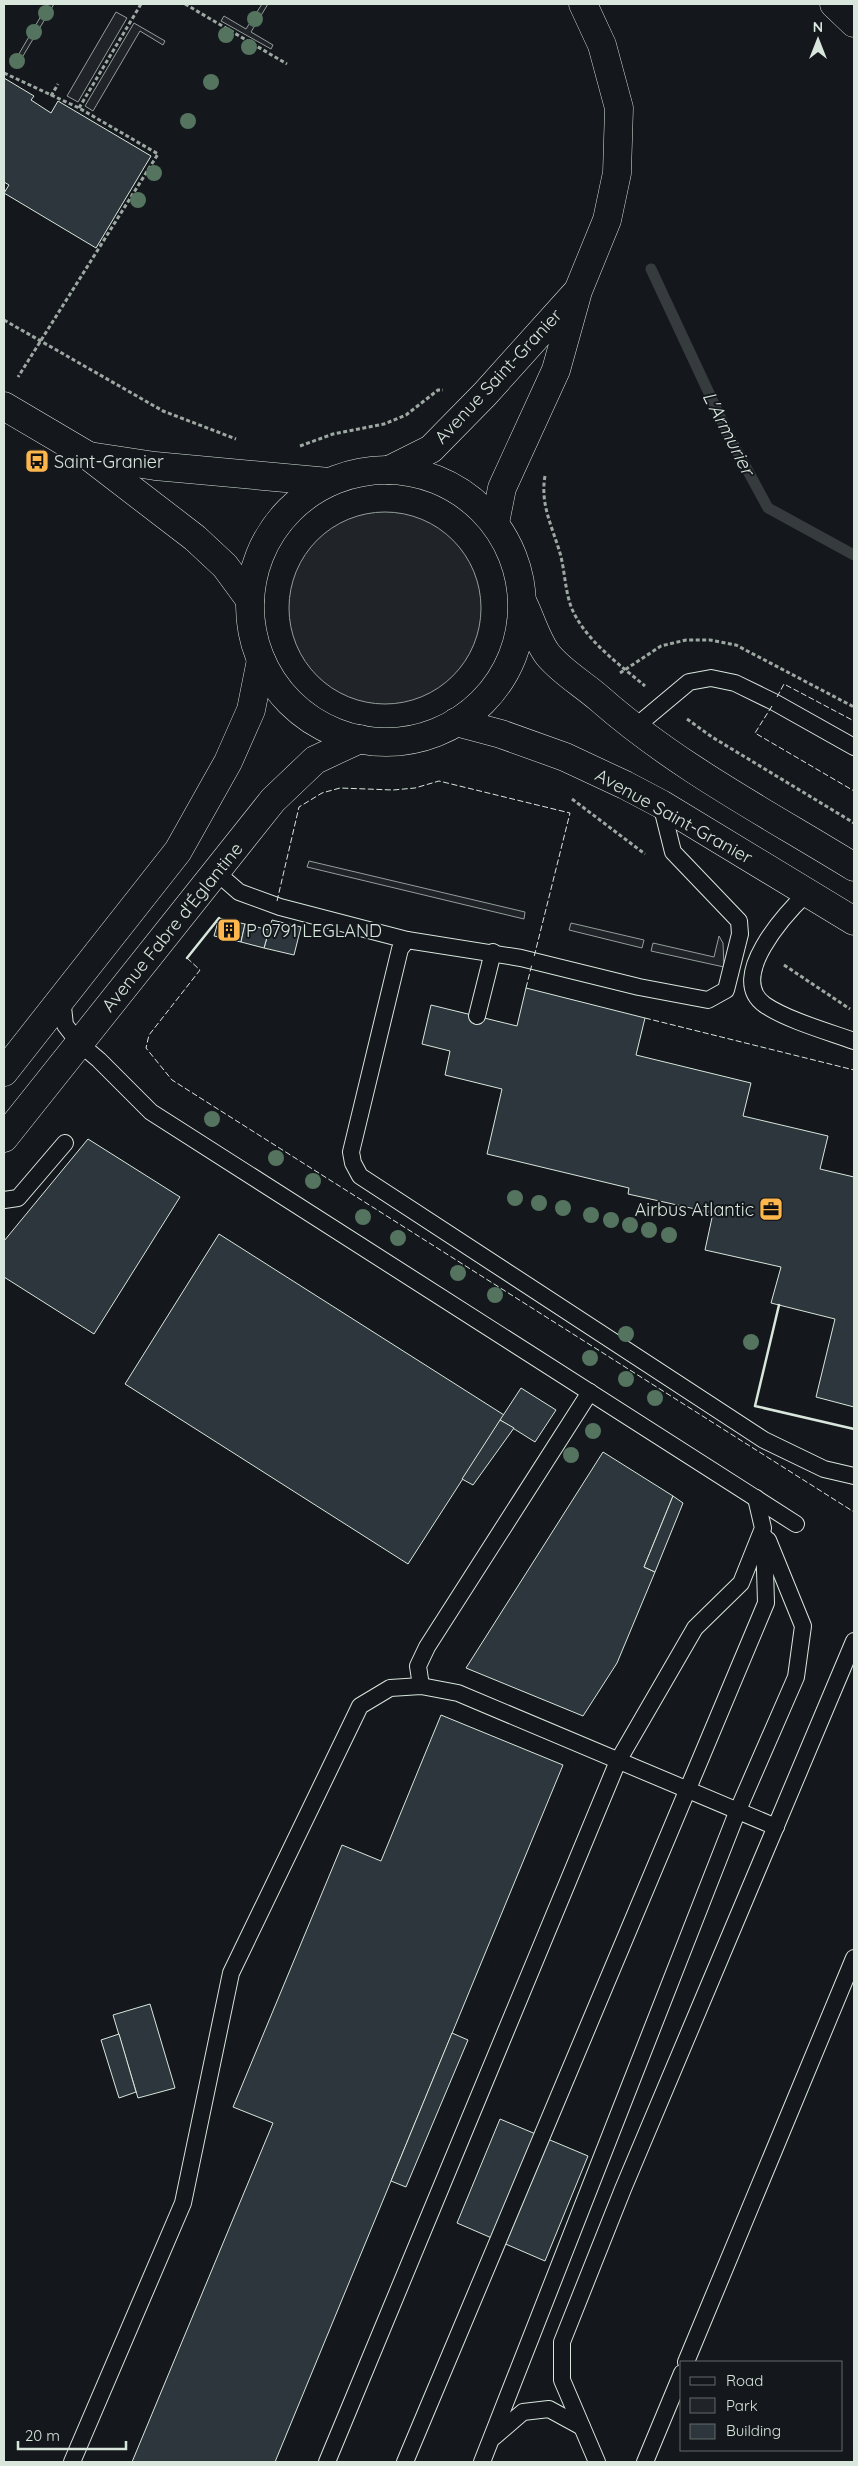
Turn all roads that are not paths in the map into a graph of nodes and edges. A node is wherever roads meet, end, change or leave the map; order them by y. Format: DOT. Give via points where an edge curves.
graph roads {
  1 [pos="583,4"];
  2 [pos="834,4"];
  3 [pos="854,23"];
  4 [pos="578,291"];
  5 [pos="4,406"];
  6 [pos="87,455"];
  7 [pos="389,470"];
  8 [pos="329,482"];
  9 [pos="495,523"];
  10 [pos="250,600"];
  11 [pos="523,603"];
  12 [pos="261,660"];
  13 [pos="456,722"];
  14 [pos="634,728"];
  15 [pos="360,739"];
  16 [pos="854,747"];
  17 [pos="661,804"];
  18 [pos="854,867"];
  19 [pos="216,872"];
  20 [pos="807,892"];
  21 [pos="854,921"];
  22 [pos="407,940"];
  23 [pos="493,952"];
  24 [pos="62,998"];
  25 [pos="478,1016"];
  26 [pos="854,1041"];
  27 [pos="79,1043"];
  28 [pos="4,1072"];
  29 [pos="4,1138"];
  30 [pos="65,1143"];
  31 [pos="4,1200"];
  32 [pos="590,1392"];
  33 [pos="854,1476"];
  34 [pos="756,1498"];
  35 [pos="796,1524"];
  36 [pos="763,1528"];
  37 [pos="854,1641"];
  38 [pos="421,1686"];
  39 [pos="618,1761"];
  40 [pos="688,1790"];
  41 [pos="738,1810"];
  42 [pos="776,1827"];
  43 [pos="854,1958"];
  44 [pos="686,2361"];
  45 [pos="680,2378"];
  46 [pos="582,2427"];
  47 [pos="491,2438"];
  48 [pos="72,2462"];
  49 [pos="327,2462"];
  50 [pos="405,2462"];
  51 [pos="482,2462"];
  52 [pos="598,2462"];
  53 [pos="645,2462"];
  1 -- 4 [label="street, Avenue Saint-Granier" via="602,45 619,108 617,173 607,220"];
  2 -- 3 [label="street"];
  4 -- 7 [label="street, Avenue Saint-Granier" via="431,449"];
  4 -- 9 [label="street, Avenue Saint-Granier" via="556,370 502,488"];
  5 -- 6 [label="street"];
  6 -- 8 [label="street" via="155,466"];
  6 -- 10 [label="street" via="195,538 225,566"];
  7 -- 8 [label="street" via="348,475"];
  7 -- 9 [label="street" via="419,473 448,484 474,501"];
  8 -- 10 [label="street" via="303,498 282,518 254,571"];
  9 -- 11 [label="street" via="515,561"];
  10 -- 12 [label="street" via="252,631"];
  11 -- 13 [label="street" via="519,639 506,672 484,700"];
  11 -- 14 [label="street" via="547,653"];
  12 -- 15 [label="street" via="278,688 301,712 329,729"];
  12 -- 24 [label="street" via="251,710 228,762 178,851"];
  13 -- 15 [label="street" via="410,740"];
  13 -- 17 [label="street, Avenue Saint-Granier" via="565,757"];
  14 -- 16 [label="lane" via="688,682 711,678 735,683"];
  14 -- 18 [label="street" via="713,781"];
  15 -- 19 [label="street, Avenue Fabre d'Églantine" via="315,760 273,800"];
  17 -- 20 [label="street, Avenue Saint-Granier"];
  17 -- 23 [label="lane" via="673,852 738,921 740,934 726,990 708,1000"];
  19 -- 22 [label="lane" via="240,892 280,907"];
  19 -- 27 [label="street, Avenue Fabre d'Églantine"];
  20 -- 21 [label="street, Avenue Saint-Granier"];
  20 -- 26 [label="lane" via="761,949 752,981 755,994 765,1004"];
  22 -- 23 [label="lane"];
  22 -- 33 [label="lane" via="400,949 351,1152 360,1176 764,1440 824,1469"];
  23 -- 25 [label="lane"];
  24 -- 27 [label="lane" via="65,1025"];
  24 -- 28 [label="street"];
  27 -- 29 [label="street, Avenue Fabre d'Églantine"];
  27 -- 32 [label="lane" via="151,1112"];
  30 -- 31 [label="lane" via="18,1198"];
  32 -- 34 [label="lane"];
  32 -- 38 [label="lane" via="427,1647 418,1666"];
  34 -- 35 [label="lane"];
  34 -- 36 [label="lane"];
  36 -- 39 [label="lane" via="741,1584 695,1628"];
  36 -- 40 [label="lane" via="766,1603"];
  36 -- 41 [label="lane" via="802,1626 796,1678"];
  37 -- 42 [label="lane"];
  38 -- 39 [label="lane" via="458,1693"];
  38 -- 48 [label="lane" via="390,1688 360,1706 231,1973 183,2203"];
  39 -- 40 [label="lane"];
  39 -- 49 [label="lane"];
  40 -- 41 [label="lane"];
  40 -- 50 [label="lane"];
  41 -- 42 [label="lane"];
  41 -- 47 [label="lane"];
  42 -- 46 [label="lane" via="562,2342 562,2380"];
  43 -- 44 [label="lane"];
  45 -- 53 [label="lane"];
  46 -- 47 [label="lane" via="549,2409 523,2412"];
  46 -- 52 [label="lane"];
  47 -- 51 [label="lane"];
}
